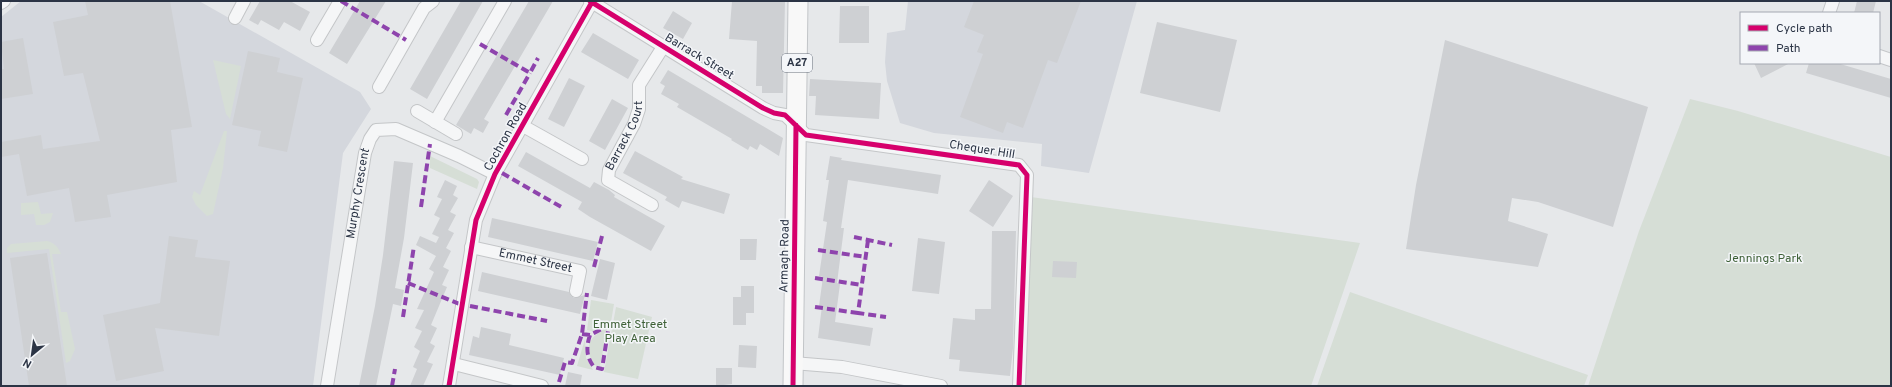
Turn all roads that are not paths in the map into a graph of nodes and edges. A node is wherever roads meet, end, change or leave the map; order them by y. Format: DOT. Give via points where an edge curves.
graph roads {
  1 [pos="4,1"];
  2 [pos="244,1"];
  3 [pos="433,1"];
  4 [pos="505,1"];
  5 [pos="798,1"];
  6 [pos="1833,1"];
  7 [pos="591,2"];
  8 [pos="1,3"];
  9 [pos="335,3"];
  10 [pos="1829,12"];
  11 [pos="235,18"];
  12 [pos="317,40"];
  13 [pos="663,47"];
  14 [pos="1880,56"];
  15 [pos="1891,60"];
  16 [pos="379,87"];
  17 [pos="417,111"];
  18 [pos="435,122"];
  19 [pos="796,125"];
  20 [pos="524,126"];
  21 [pos="456,134"];
  22 [pos="582,159"];
  23 [pos="495,174"];
  24 [pos="652,205"];
  25 [pos="471,247"];
  26 [pos="576,291"];
  27 [pos="454,364"];
  28 [pos="793,364"];
  29 [pos="328,386"];
  30 [pos="450,386"];
  31 [pos="542,386"];
  32 [pos="793,386"];
  33 [pos="940,386"];
  34 [pos="1019,386"];
  1 -- 8 [label="street"];
  2 -- 11 [label="street"];
  3 -- 16 [label="street" via="424,8"];
  4 -- 18 [label="street"];
  5 -- 19 [label="main road, Armagh Road / A27"];
  6 -- 10 [label="street"];
  7 -- 13 [label="street, Barrack Street"];
  7 -- 20 [label="street, Cochron Road"];
  9 -- 12 [label="street"];
  13 -- 19 [label="street, Barrack Street" via="763,108 785,115"];
  13 -- 24 [label="street, Barrack Court" via="639,85 639,109 634,124 609,170 608,180"];
  14 -- 15 [label="street"];
  17 -- 18 [label="street"];
  18 -- 21 [label="street"];
  19 -- 28 [label="main road, Armagh Road / A27"];
  19 -- 34 [label="street, Chequer Hill" via="810,136 1019,165 1027,175"];
  20 -- 22 [label="street"];
  20 -- 23 [label="street, Cochron Road"];
  23 -- 25 [label="street, Cochron Road" via="476,220"];
  23 -- 29 [label="street, Murphy Crescent" via="396,129 376,130 365,153"];
  25 -- 26 [label="street, Emmet Street" via="580,271"];
  25 -- 27 [label="street, Cochron Road"];
  27 -- 30 [label="street, Cochron Road"];
  27 -- 31 [label="street"];
  28 -- 32 [label="main road, Armagh Road / A27"];
  28 -- 33 [label="street" via="842,367"];
}
